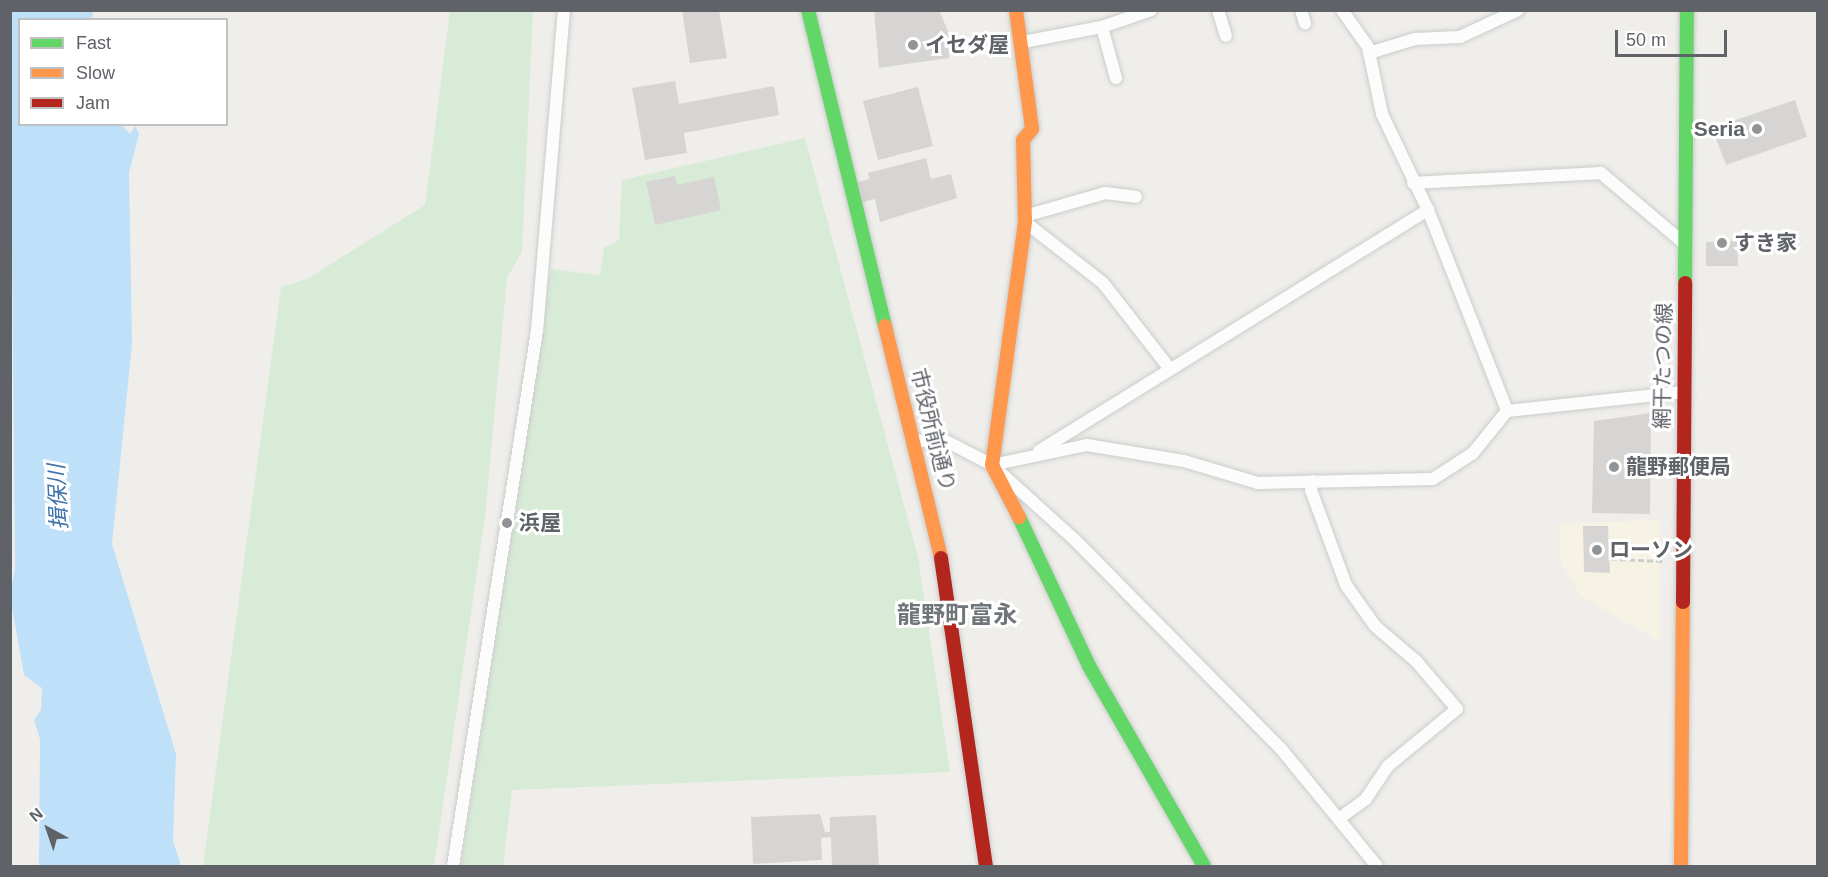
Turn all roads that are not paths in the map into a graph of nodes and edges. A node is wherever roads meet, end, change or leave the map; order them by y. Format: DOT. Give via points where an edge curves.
graph roads {
  1 [pos="564,10"];
  2 [pos="808,10"];
  3 [pos="1016,10"];
  4 [pos="1152,10"];
  5 [pos="1218,10"];
  6 [pos="1342,10"];
  7 [pos="1518,10"];
  8 [pos="1687,10"];
  9 [pos="1102,27"];
  10 [pos="1226,36"];
  11 [pos="1023,42"];
  12 [pos="1369,52"];
  13 [pos="1116,78"];
  14 [pos="1413,183"];
  15 [pos="1136,197"];
  16 [pos="1428,210"];
  17 [pos="1025,219"];
  18 [pos="1686,245"];
  19 [pos="1170,369"];
  20 [pos="1684,392"];
  21 [pos="1507,411"];
  22 [pos="915,441"];
  23 [pos="1033,455"];
  24 [pos="992,465"];
  25 [pos="1313,481"];
  26 [pos="1338,819"];
  27 [pos="453,867"];
  28 [pos="986,867"];
  29 [pos="1204,867"];
  30 [pos="1377,867"];
  31 [pos="1681,867"];
  1 -- 27 [label="street" via="537,330"];
  2 -- 22 [label="street, 市役所前通り"];
  3 -- 11 [label="street"];
  4 -- 9 [label="street"];
  5 -- 10 [label="street"];
  6 -- 12 [label="street"];
  7 -- 12 [label="street" via="1460,37 1415,39"];
  8 -- 18 [label="street, 網干たつの線"];
  9 -- 11 [label="street"];
  9 -- 13 [label="street"];
  11 -- 17 [label="street" via="1032,129 1023,140"];
  12 -- 14 [label="street" via="1382,114"];
  14 -- 16 [label="street"];
  14 -- 18 [label="street" via="1601,173"];
  15 -- 17 [label="street" via="1105,193"];
  16 -- 19 [label="street"];
  16 -- 21 [label="street"];
  17 -- 19 [label="street" via="1104,283"];
  17 -- 24 [label="street"];
  18 -- 20 [label="street, 網干たつの線"];
  19 -- 23 [label="street"];
  20 -- 21 [label="street"];
  20 -- 31 [label="street, 網干たつの線"];
  21 -- 25 [label="street" via="1473,453 1432,479"];
  22 -- 24 [label="street" via="944,440"];
  22 -- 28 [label="street, 市役所前通り" via="957,645"];
  23 -- 24 [label="street"];
  23 -- 25 [label="street" via="1087,445 1184,461 1258,483"];
  24 -- 26 [label="street" via="1075,540 1282,750"];
  24 -- 29 [label="street" via="1046,567 1089,666"];
  25 -- 26 [label="street" via="1311,490 1347,585 1374,626 1416,661 1457,709 1388,766 1366,799"];
  26 -- 30 [label="street"];
}
